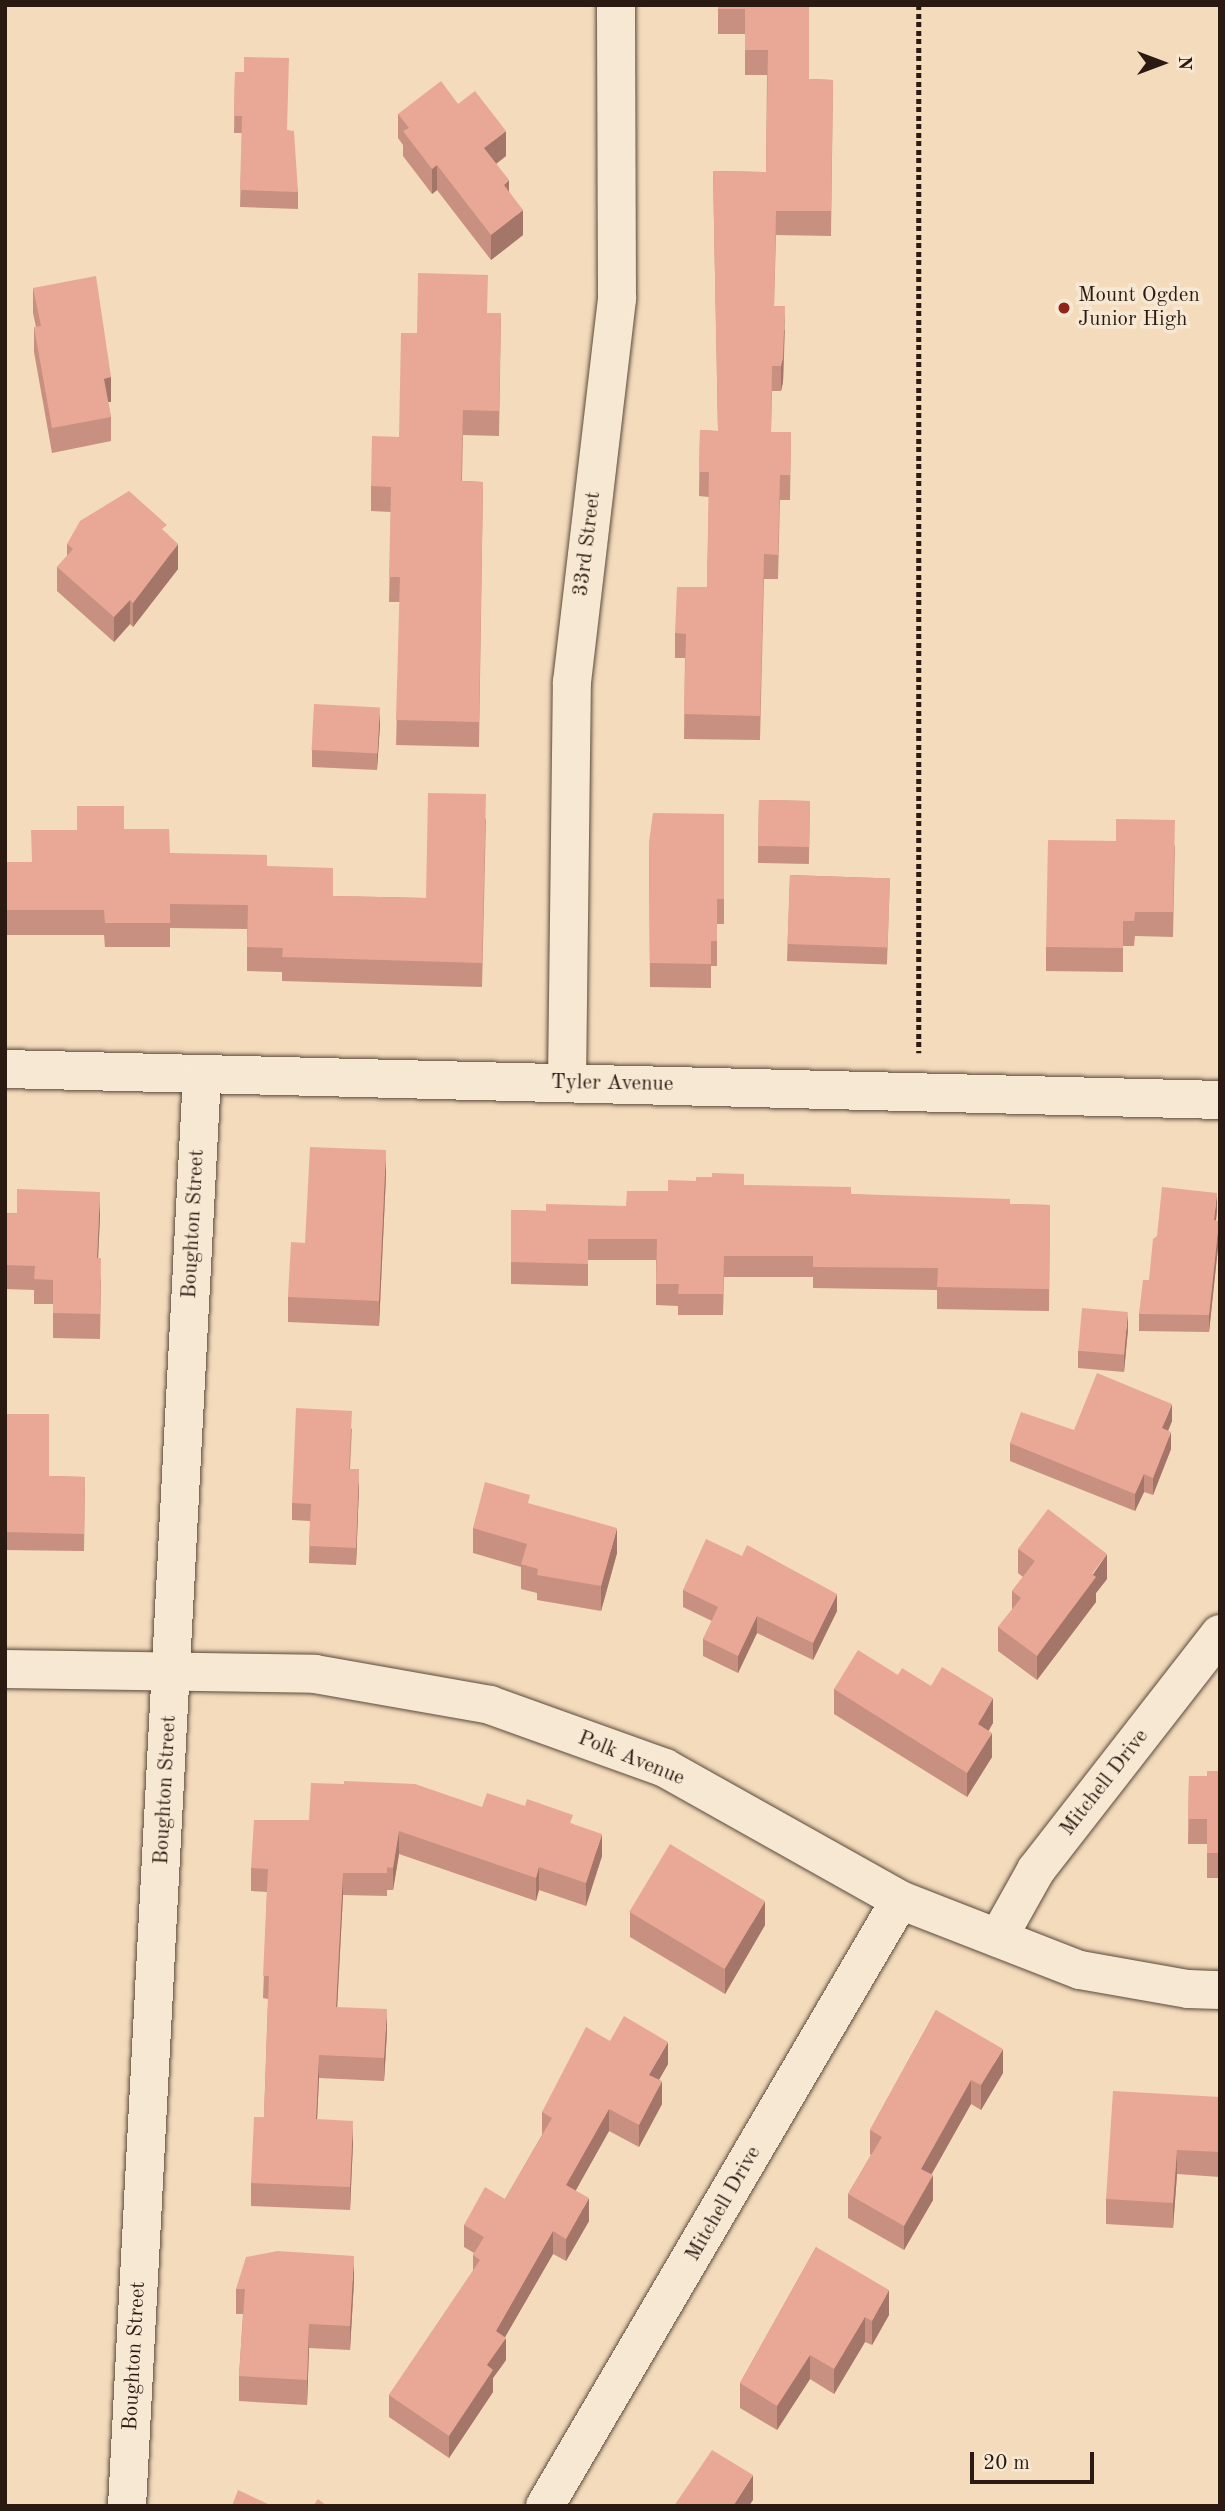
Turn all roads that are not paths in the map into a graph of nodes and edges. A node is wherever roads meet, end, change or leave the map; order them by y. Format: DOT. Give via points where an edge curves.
graph roads {
  1 [pos="616,5"];
  2 [pos="5,1069"];
  3 [pos="202,1074"];
  4 [pos="567,1083"];
  5 [pos="1220,1100"];
  6 [pos="1220,1634"];
  7 [pos="5,1668"];
  8 [pos="172,1671"];
  9 [pos="900,1900"];
  10 [pos="998,1938"];
  11 [pos="1220,1990"];
  12 [pos="127,2506"];
  13 [pos="545,2506"];
  1 -- 4 [label="street, 33rd Street" via="617,299 572,682"];
  2 -- 3 [label="street, Tyler Avenue"];
  3 -- 4 [label="street, Tyler Avenue"];
  3 -- 8 [label="street, Boughton Street"];
  4 -- 5 [label="street, Tyler Avenue"];
  6 -- 10 [label="street, Mitchell Drive" via="1036,1870"];
  7 -- 8 [label="street, Polk Avenue"];
  8 -- 9 [label="street, Polk Avenue" via="315,1674 490,1705 665,1768"];
  8 -- 12 [label="street, Boughton Street"];
  9 -- 10 [label="street, Polk Avenue"];
  9 -- 13 [label="street, Mitchell Drive"];
  10 -- 11 [label="street, Polk Avenue" via="1080,1969 1188,1989"];
}
